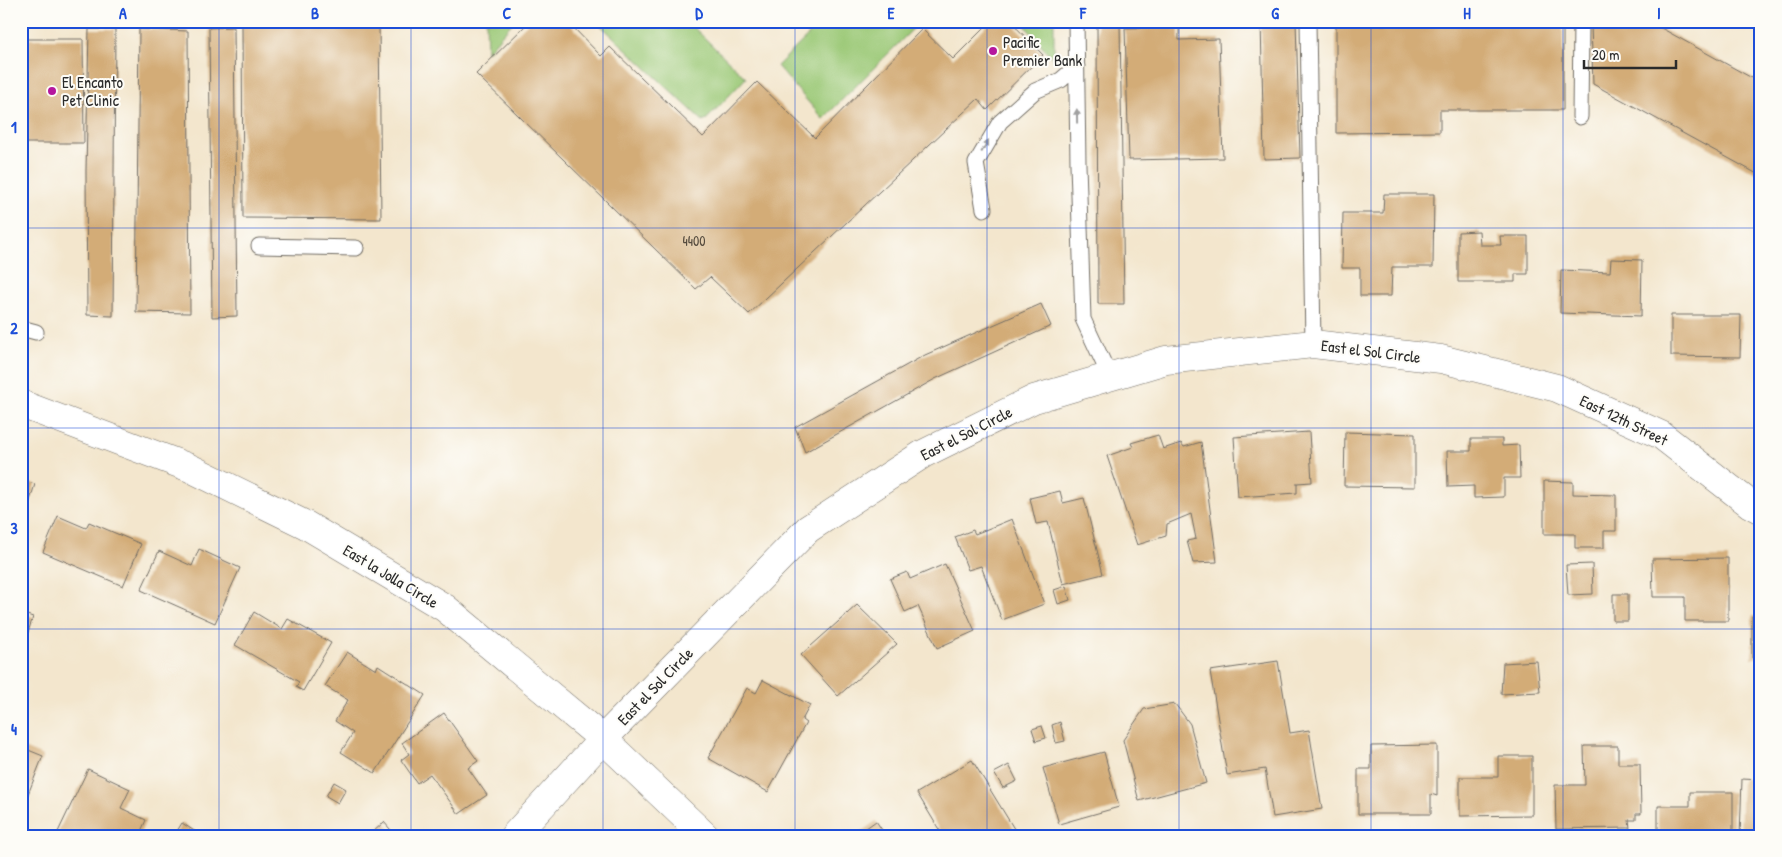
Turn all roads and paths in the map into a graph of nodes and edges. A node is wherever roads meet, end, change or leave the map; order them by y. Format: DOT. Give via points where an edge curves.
graph roads {
  1 [pos="1076,21"];
  2 [pos="1308,21"];
  3 [pos="1580,21"];
  4 [pos="1077,66"];
  5 [pos="1580,117"];
  6 [pos="984,209"];
  7 [pos="259,246"];
  8 [pos="356,248"];
  9 [pos="1313,344"];
  10 [pos="1110,377"];
  11 [pos="1557,388"];
  12 [pos="21,404"];
  13 [pos="1761,510"];
  14 [pos="603,739"];
  15 [pos="514,836"];
  16 [pos="704,836"];
  1 -- 4 [label="lane"];
  2 -- 9 [label="lane"];
  3 -- 5 [label="lane"];
  6 -- 4 [label="lane, one-way" via="976,163 1000,122 1035,91 1061,80"];
  10 -- 4 [label="lane, one-way" via="1083,319"];
  7 -- 8 [label="lane"];
  9 -- 10 [label="street, East el Sol Circle" via="1166,360"];
  9 -- 11 [label="street, East el Sol Circle" via="1441,359"];
  10 -- 14 [label="street, East el Sol Circle" via="1034,399 923,454 808,529"];
  11 -- 13 [label="street, East 12th Street" via="1661,435"];
  12 -- 14 [label="street, East la Jolla Circle" via="190,468 306,525 445,608"];
  14 -- 15 [label="street, East el Sol Circle"];
  14 -- 16 [label="street, East la Jolla Circle"];
}
